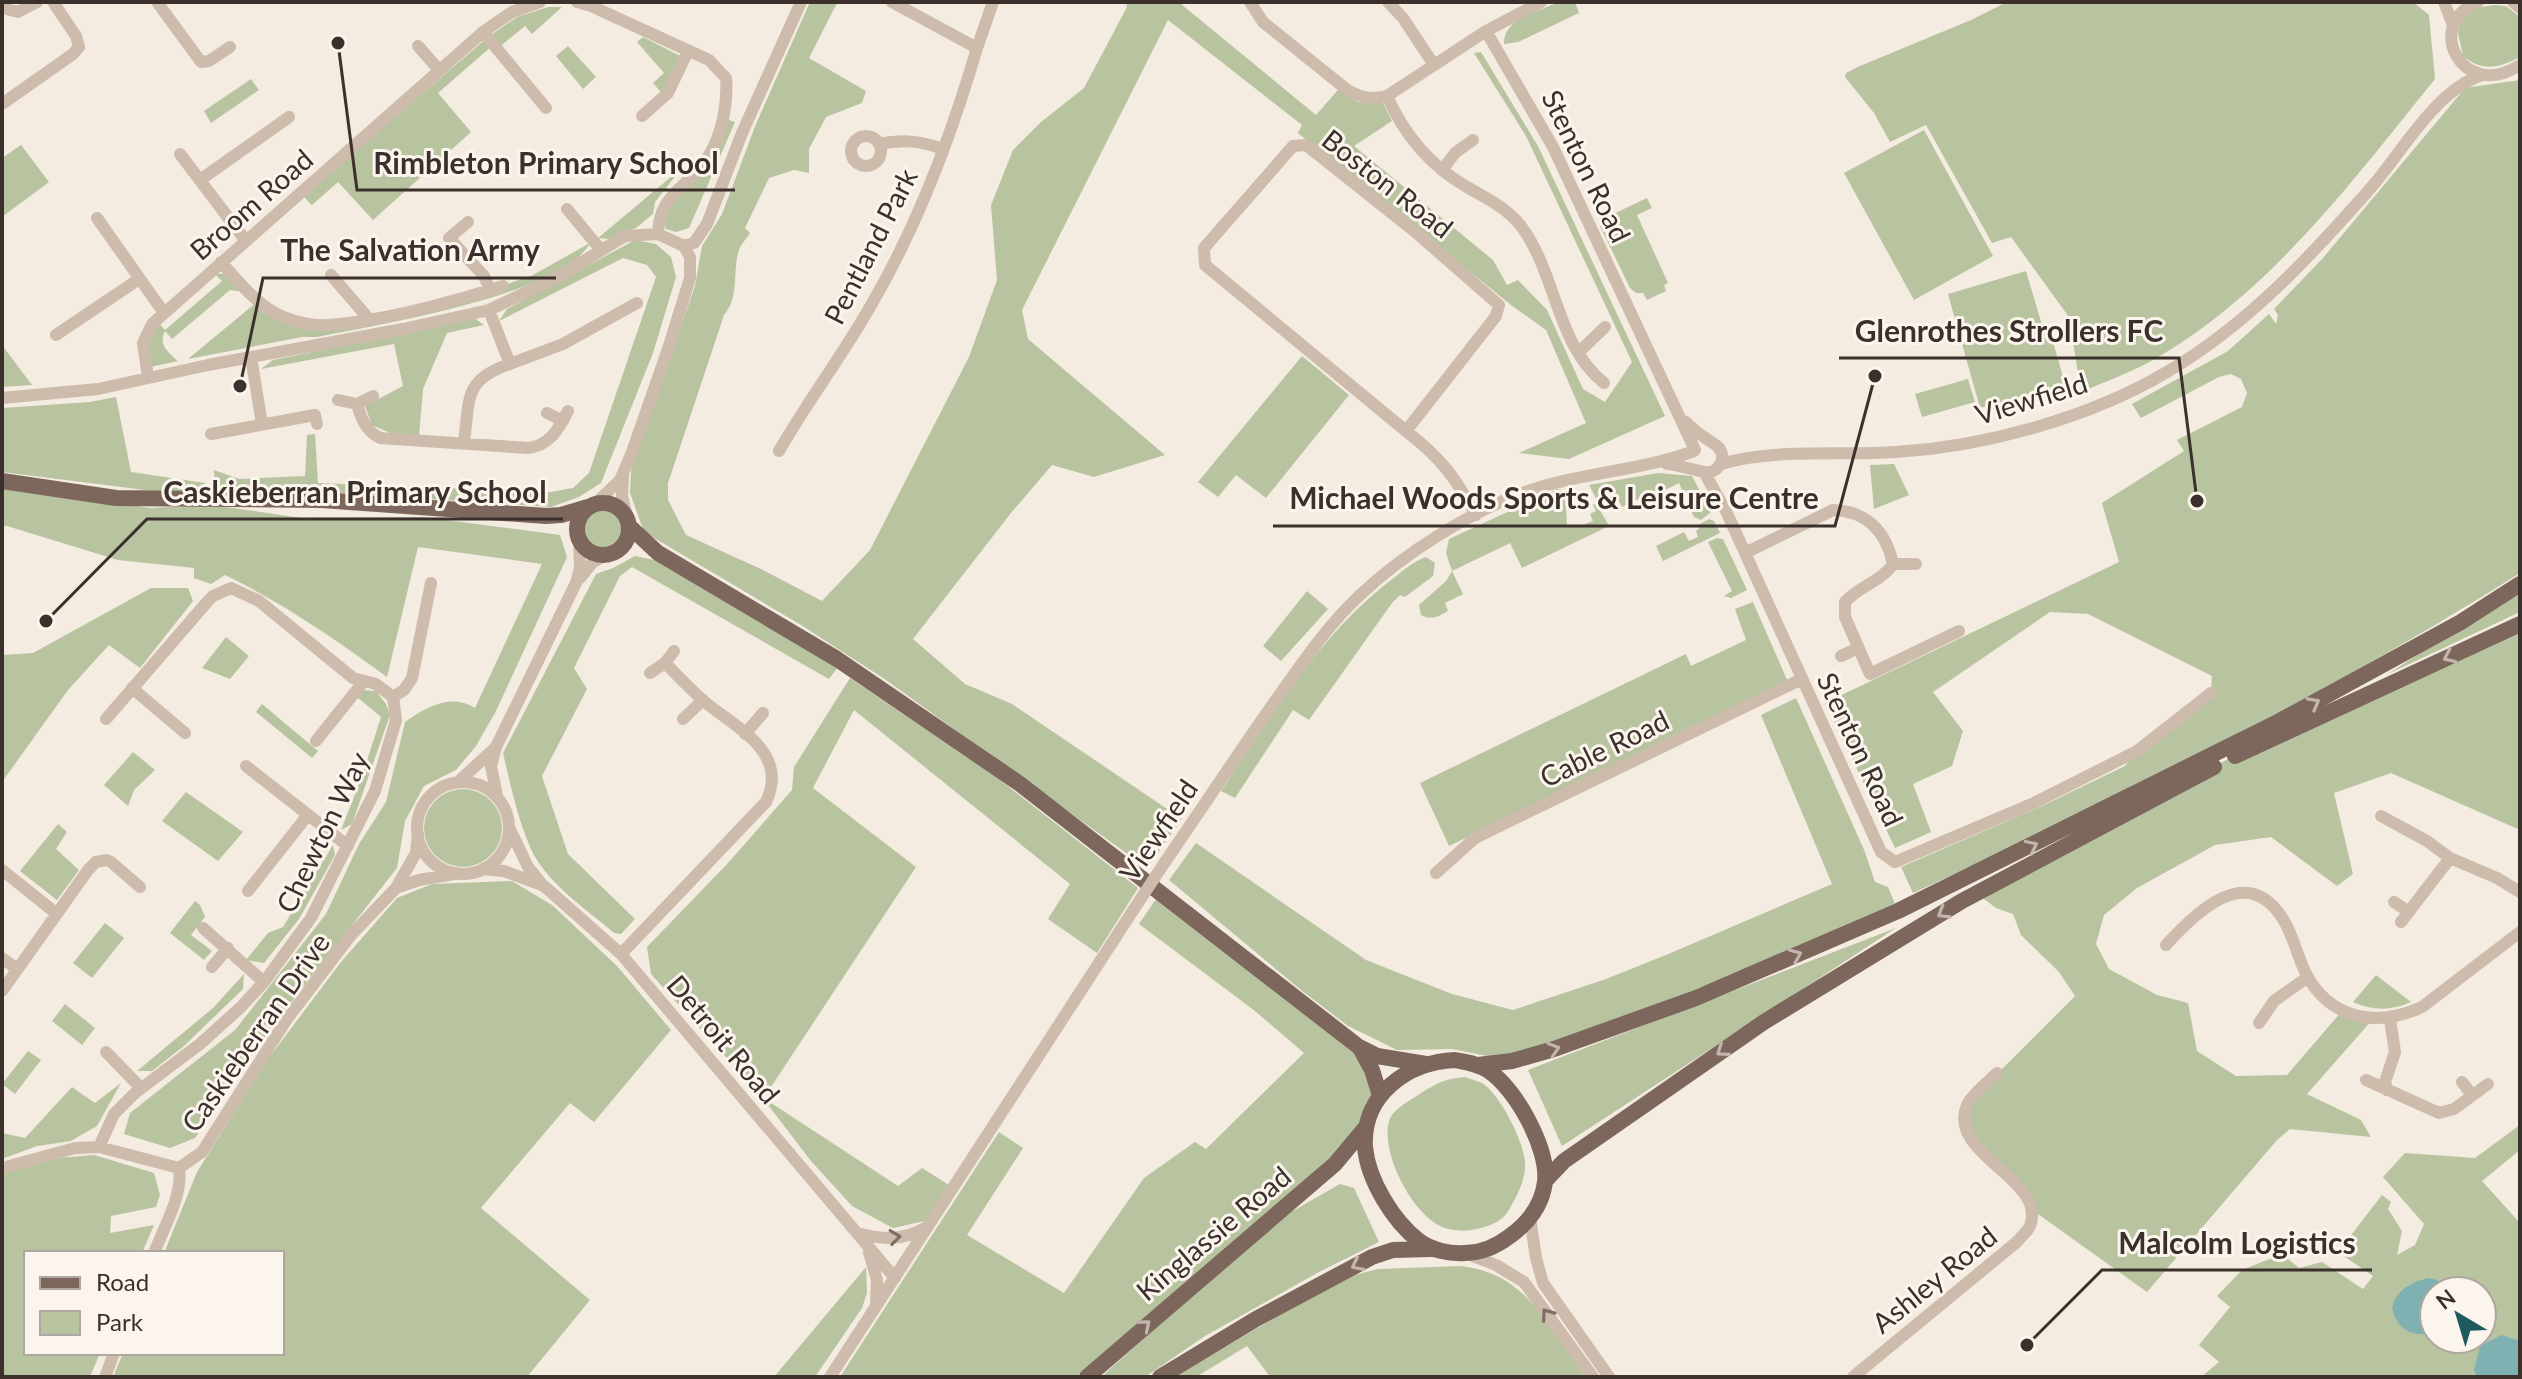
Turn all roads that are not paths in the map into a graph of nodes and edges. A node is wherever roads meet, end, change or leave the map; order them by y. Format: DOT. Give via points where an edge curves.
graph roads {
  1 [pos="37,2"];
  2 [pos="53,2"];
  3 [pos="157,2"];
  4 [pos="540,2"];
  5 [pos="577,2"];
  6 [pos="801,2"];
  7 [pos="892,2"];
  8 [pos="993,2"];
  9 [pos="1250,2"];
  10 [pos="1388,2"];
  11 [pos="1541,2"];
  12 [pos="2444,2"];
  13 [pos="2513,2"];
  14 [pos="2470,3"];
  15 [pos="2,8"];
  16 [pos="2520,8"];
  17 [pos="2453,25"];
  18 [pos="1486,31"];
  19 [pos="483,32"];
  20 [pos="418,46"];
  21 [pos="230,47"];
  22 [pos="977,48"];
  23 [pos="688,51"];
  24 [pos="2456,54"];
  25 [pos="1434,65"];
  26 [pos="2517,68"];
  27 [pos="439,70"];
  28 [pos="2482,75"];
  29 [pos="1387,96"];
  30 [pos="2445,96"];
  31 [pos="2,104"];
  32 [pos="546,108"];
  33 [pos="642,116"];
  34 [pos="289,117"];
  35 [pos="1472,124"];
  36 [pos="1473,140"];
  37 [pos="879,144"];
  38 [pos="1486,148"];
  39 [pos="943,149"];
  40 [pos="180,154"];
  41 [pos="1443,169"];
  42 [pos="200,180"];
  43 [pos="567,209"];
  44 [pos="97,218"];
  45 [pos="468,222"];
  46 [pos="658,234"];
  47 [pos="246,241"];
  48 [pos="684,246"];
  49 [pos="601,250"];
  50 [pos="221,262"];
  51 [pos="331,275"];
  52 [pos="139,279"];
  53 [pos="637,303"];
  54 [pos="489,310"];
  55 [pos="164,313"];
  56 [pos="369,319"];
  57 [pos="1605,327"];
  58 [pos="56,335"];
  59 [pos="1579,352"];
  60 [pos="251,357"];
  61 [pos="510,364"];
  62 [pos="148,377"];
  63 [pos="1604,383"];
  64 [pos="373,396"];
  65 [pos="2,398"];
  66 [pos="338,400"];
  67 [pos="357,404"];
  68 [pos="547,413"];
  69 [pos="1679,414"];
  70 [pos="262,424"];
  71 [pos="317,424"];
  72 [pos="1406,431"];
  73 [pos="211,434"];
  74 [pos="464,442"];
  75 [pos="1712,444"];
  76 [pos="1694,450"];
  77 [pos="779,451"];
  78 [pos="1749,457"];
  79 [pos="1656,463"];
  80 [pos="1720,465"];
  81 [pos="624,468"];
  82 [pos="1701,471"];
  83 [pos="2,481"];
  84 [pos="1720,497"];
  85 [pos="591,505"];
  86 [pos="1476,515"];
  87 [pos="546,516"];
  88 [pos="628,523"];
  89 [pos="578,538"];
  90 [pos="658,553"];
  91 [pos="1745,553"];
  92 [pos="610,554"];
  93 [pos="1893,564"];
  94 [pos="1916,564"];
  95 [pos="431,583"];
  96 [pos="576,583"];
  97 [pos="2520,584"];
  98 [pos="2520,624"];
  99 [pos="1959,631"];
  100 [pos="1858,648"];
  101 [pos="674,651"];
  102 [pos="1841,656"];
  103 [pos="665,663"];
  104 [pos="650,673"];
  105 [pos="1802,679"];
  106 [pos="364,681"];
  107 [pos="132,688"];
  108 [pos="2211,693"];
  109 [pos="393,697"];
  110 [pos="703,700"];
  111 [pos="763,713"];
  112 [pos="106,719"];
  113 [pos="683,719"];
  114 [pos="185,733"];
  115 [pos="745,734"];
  116 [pos="316,741"];
  117 [pos="496,747"];
  118 [pos="246,766"];
  119 [pos="458,782"];
  120 [pos="498,799"];
  121 [pos="2409,814"];
  122 [pos="307,816"];
  123 [pos="2381,816"];
  124 [pos="509,827"];
  125 [pos="2401,828"];
  126 [pos="418,834"];
  127 [pos="348,846"];
  128 [pos="2450,858"];
  129 [pos="483,869"];
  130 [pos="2,870"];
  131 [pos="457,873"];
  132 [pos="1436,873"];
  133 [pos="544,886"];
  134 [pos="140,887"];
  135 [pos="396,888"];
  136 [pos="248,891"];
  137 [pos="2520,892"];
  138 [pos="2394,902"];
  139 [pos="57,914"];
  140 [pos="203,928"];
  141 [pos="2520,932"];
  142 [pos="2166,945"];
  143 [pos="228,948"];
  144 [pos="621,954"];
  145 [pos="2,958"];
  146 [pos="212,967"];
  147 [pos="17,969"];
  148 [pos="2308,977"];
  149 [pos="264,982"];
  150 [pos="2,991"];
  151 [pos="2390,1019"];
  152 [pos="2259,1023"];
  153 [pos="1359,1047"];
  154 [pos="106,1052"];
  155 [pos="1426,1064"];
  156 [pos="1478,1065"];
  157 [pos="1997,1073"];
  158 [pos="2366,1080"];
  159 [pos="2462,1082"];
  160 [pos="2488,1084"];
  161 [pos="141,1088"];
  162 [pos="2387,1090"];
  163 [pos="2472,1095"];
  164 [pos="1380,1096"];
  165 [pos="1368,1125"];
  166 [pos="99,1147"];
  167 [pos="2,1168"];
  168 [pos="179,1168"];
  169 [pos="1545,1181"];
  170 [pos="1530,1218"];
  171 [pos="931,1224"];
  172 [pos="860,1237"];
  173 [pos="1432,1249"];
  174 [pos="155,1251"];
  175 [pos="1466,1253"];
  176 [pos="895,1278"];
  177 [pos="876,1308"];
  178 [pos="113,1355"];
  179 [pos="105,1377"];
  180 [pos="830,1377"];
  181 [pos="1087,1377"];
  182 [pos="1160,1377"];
  183 [pos="1593,1377"];
  184 [pos="1609,1377"];
  185 [pos="1853,1377"];
  1 -- 15 [label="street" via="18,12"];
  2 -- 31 [label="street" via="79,47"];
  3 -- 21 [label="street" via="201,62"];
  4 -- 19 [label="street, Broom Road" via="512,12"];
  5 -- 23 [label="street"];
  6 -- 48 [label="street" via="707,224 694,243"];
  7 -- 22 [label="street"];
  8 -- 22 [label="street, Pentland Park"];
  9 -- 29 [label="street" via="1263,22 1353,94"];
  10 -- 25 [label="street"];
  11 -- 18 [label="street"];
  12 -- 17 [label="street, Viewfield"];
  13 -- 16 [label="street"];
  14 -- 17 [label="street"];
  17 -- 24 [label="street, Viewfield"];
  18 -- 25 [label="street"];
  18 -- 69 [label="street, Stenton Road" via="1553,147"];
  19 -- 27 [label="street, Broom Road"];
  19 -- 32 [label="street"];
  20 -- 27 [label="street"];
  22 -- 39 [label="street, Pentland Park"];
  23 -- 33 [label="street" via="668,93"];
  23 -- 46 [label="street" via="718,66 726,78 726,102 709,155 660,211"];
  24 -- 28 [label="street" via="2464,68"];
  24 -- 30 [label="street, Viewfield"];
  25 -- 29 [label="street"];
  26 -- 28 [label="street, Viewfield"];
  27 -- 47 [label="street, Broom Road"];
  28 -- 30 [label="street, Viewfield" via="2465,80"];
  29 -- 41 [label="street" via="1412,141"];
  30 -- 78 [label="street, Viewfield" via="2292,275 2227,332 2166,373 2068,417 1985,439 1896,452"];
  34 -- 42 [label="street"];
  35 -- 36 [label="street"];
  36 -- 38 [label="street"];
  36 -- 41 [label="street"];
  37 -- 39 [label="street" via="903,139"];
  39 -- 77 [label="street, Pentland Park" via="872,305"];
  40 -- 42 [label="street"];
  41 -- 59 [label="street" via="1513,216 1536,251"];
  42 -- 47 [label="street"];
  43 -- 49 [label="street"];
  44 -- 52 [label="street"];
  45 -- 56 [label="street" via="449,238 496,288"];
  46 -- 48 [label="street"];
  46 -- 49 [label="street" via="625,236"];
  47 -- 50 [label="street, Broom Road"];
  48 -- 81 [label="street" via="691,265 686,291"];
  49 -- 54 [label="street"];
  50 -- 55 [label="street, Broom Road"];
  50 -- 56 [label="street" via="258,301 284,317 315,325"];
  51 -- 56 [label="street"];
  52 -- 55 [label="street"];
  52 -- 58 [label="street"];
  53 -- 61 [label="street" via="563,344"];
  54 -- 60 [label="street"];
  54 -- 61 [label="street"];
  55 -- 62 [label="street, Broom Road" via="144,337"];
  57 -- 59 [label="street"];
  59 -- 63 [label="street" via="1588,370"];
  60 -- 62 [label="street"];
  60 -- 70 [label="street"];
  61 -- 74 [label="street" via="489,371 475,385"];
  62 -- 65 [label="street" via="98,389"];
  64 -- 67 [label="street"];
  66 -- 67 [label="street"];
  67 -- 74 [label="street" via="363,422 380,438"];
  68 -- 74 [label="street" via="565,416 546,443 534,448"];
  69 -- 75 [label="street, Stenton Road"];
  69 -- 76 [label="street, Stenton Road"];
  70 -- 71 [label="street" via="315,415"];
  70 -- 73 [label="street"];
  72 -- 72 [label="street, Boston Road" via="1205,265 1204,248 1293,146 1306,145 1499,305 1496,316"];
  72 -- 86 [label="street, Boston Road" via="1435,453"];
  75 -- 76 [label="street"];
  75 -- 78 [label="street, Viewfield"];
  75 -- 80 [label="street" via="1721,451"];
  76 -- 79 [label="street, Viewfield"];
  76 -- 82 [label="street" via="1693,461"];
  78 -- 80 [label="street, Viewfield"];
  79 -- 82 [label="street, Viewfield"];
  79 -- 86 [label="street, Viewfield" via="1597,472 1526,492"];
  80 -- 82 [label="street" via="1712,472"];
  80 -- 84 [label="street, Stenton Road"];
  81 -- 85 [label="street" via="614,488"];
  81 -- 88 [label="street" via="622,496"];
  82 -- 84 [label="street, Stenton Road"];
  83 -- 87 [label="main road" via="116,498 321,500"];
  84 -- 91 [label="street, Stenton Road"];
  85 -- 87 [label="main road"];
  85 -- 88 [label="main road" via="613,504"];
  85 -- 89 [label="main road" via="577,522"];
  86 -- 171 [label="street, Viewfield, bridge" via="1422,546 1359,596 1314,646 1165,862"];
  87 -- 89 [label="main road" via="568,526"];
  88 -- 90 [label="main road"];
  88 -- 92 [label="main road" via="625,544"];
  89 -- 92 [label="main road" via="587,551"];
  89 -- 96 [label="street"];
  90 -- 92 [label="main road"];
  90 -- 153 [label="main road" via="816,646 961,742"];
  91 -- 93 [label="street" via="1833,510 1846,510 1871,522 1883,536"];
  91 -- 105 [label="street, Stenton Road"];
  92 -- 96 [label="street" via="593,562"];
  93 -- 94 [label="street"];
  93 -- 100 [label="street" via="1845,602 1845,617"];
  95 -- 109 [label="street" via="412,678"];
  96 -- 117 [label="street"];
  156 -- 97 [label="main road, one-way" via="1554,1049 1653,1013 1898,911 2276,723"];
  98 -- 169 [label="main road, one-way" via="2230,758 1962,901 1764,1022 1564,1161"];
  99 -- 100 [label="street" via="1870,674"];
  100 -- 102 [label="street"];
  101 -- 103 [label="street"];
  103 -- 104 [label="street"];
  103 -- 110 [label="street"];
  105 -- 108 [label="street, Stenton Road" via="1881,852 1895,862 2034,803 2137,751"];
  105 -- 132 [label="street, Cable Road" via="1475,838"];
  106 -- 107 [label="street" via="353,678 259,601 231,588 213,596"];
  106 -- 109 [label="street"];
  106 -- 116 [label="street"];
  107 -- 112 [label="street"];
  107 -- 114 [label="street"];
  109 -- 127 [label="street, Chewton Way" via="396,720 388,753"];
  110 -- 113 [label="street"];
  110 -- 115 [label="street"];
  111 -- 115 [label="street"];
  115 -- 144 [label="street" via="770,765 766,802"];
  117 -- 119 [label="street"];
  117 -- 120 [label="street" via="491,766"];
  118 -- 122 [label="street"];
  119 -- 120 [label="street" via="480,785"];
  119 -- 126 [label="street" via="427,800"];
  120 -- 124 [label="street"];
  121 -- 125 [label="street"];
  122 -- 127 [label="street"];
  122 -- 136 [label="street"];
  123 -- 125 [label="street"];
  124 -- 129 [label="street" via="502,852"];
  124 -- 133 [label="street, Detroit Road" via="528,867"];
  125 -- 128 [label="street"];
  126 -- 131 [label="street" via="427,856"];
  126 -- 135 [label="street, Caskieberran Drive" via="416,853"];
  127 -- 149 [label="street, Chewton Way" via="311,918"];
  128 -- 137 [label="street"];
  128 -- 138 [label="street" via="2405,917"];
  129 -- 131 [label="street"];
  129 -- 133 [label="street, Detroit Road"];
  130 -- 139 [label="street"];
  131 -- 135 [label="street, Caskieberran Drive"];
  133 -- 144 [label="street, Detroit Road"];
  134 -- 139 [label="street" via="111,862 96,862"];
  135 -- 168 [label="street, Caskieberran Drive" via="351,935 287,1019 202,1152"];
  139 -- 147 [label="street"];
  140 -- 143 [label="street"];
  141 -- 151 [label="street" via="2422,1007"];
  142 -- 148 [label="street" via="2221,897 2250,892 2283,919"];
  143 -- 146 [label="street"];
  143 -- 149 [label="street"];
  144 -- 172 [label="street, Detroit Road"];
  145 -- 147 [label="street"];
  147 -- 150 [label="street"];
  148 -- 151 [label="street" via="2342,1011 2362,1019"];
  148 -- 152 [label="street" via="2274,1001"];
  149 -- 161 [label="street, Chewton Way" via="200,1044"];
  151 -- 162 [label="street" via="2395,1052"];
  153 -- 155 [label="main road" via="1377,1056"];
  153 -- 164 [label="main road"];
  154 -- 161 [label="street"];
  155 -- 156 [label="main road" via="1455,1060"];
  155 -- 164 [label="main road" via="1389,1084"];
  156 -- 169 [label="main road" via="1496,1077 1523,1112 1541,1151"];
  157 -- 185 [label="street, Ashley Road" via="1967,1104 1965,1124 1974,1145 2022,1189 2031,1209 2030,1226"];
  158 -- 162 [label="street"];
  159 -- 163 [label="street"];
  160 -- 163 [label="street"];
  161 -- 166 [label="street, Chewton Way" via="114,1114"];
  162 -- 163 [label="street" via="2439,1113"];
  164 -- 165 [label="main road"];
  165 -- 173 [label="main road" via="1365,1147 1375,1181 1407,1229"];
  181 -- 165 [label="main road, Kinglassie Road, one-way" via="1335,1164"];
  166 -- 167 [label="street" via="75,1148"];
  166 -- 168 [label="street"];
  168 -- 174 [label="street, Caskieberran Drive" via="176,1194"];
  169 -- 170 [label="main road"];
  170 -- 175 [label="main road" via="1506,1240"];
  170 -- 184 [label="street" via="1543,1283"];
  172 -- 171 [label="street, one-way" via="895,1239"];
  171 -- 176 [label="street, Viewfield"];
  172 -- 176 [label="street, Detroit Road"];
  172 -- 177 [label="street, Detroit Road" via="877,1280"];
  173 -- 175 [label="main road"];
  173 -- 182 [label="main road, one-way" via="1393,1250 1372,1257"];
  183 -- 175 [label="street, one-way" via="1524,1282"];
  176 -- 177 [label="street, Viewfield"];
  177 -- 180 [label="street, Viewfield"];
  178 -- 179 [label="street"];
}
